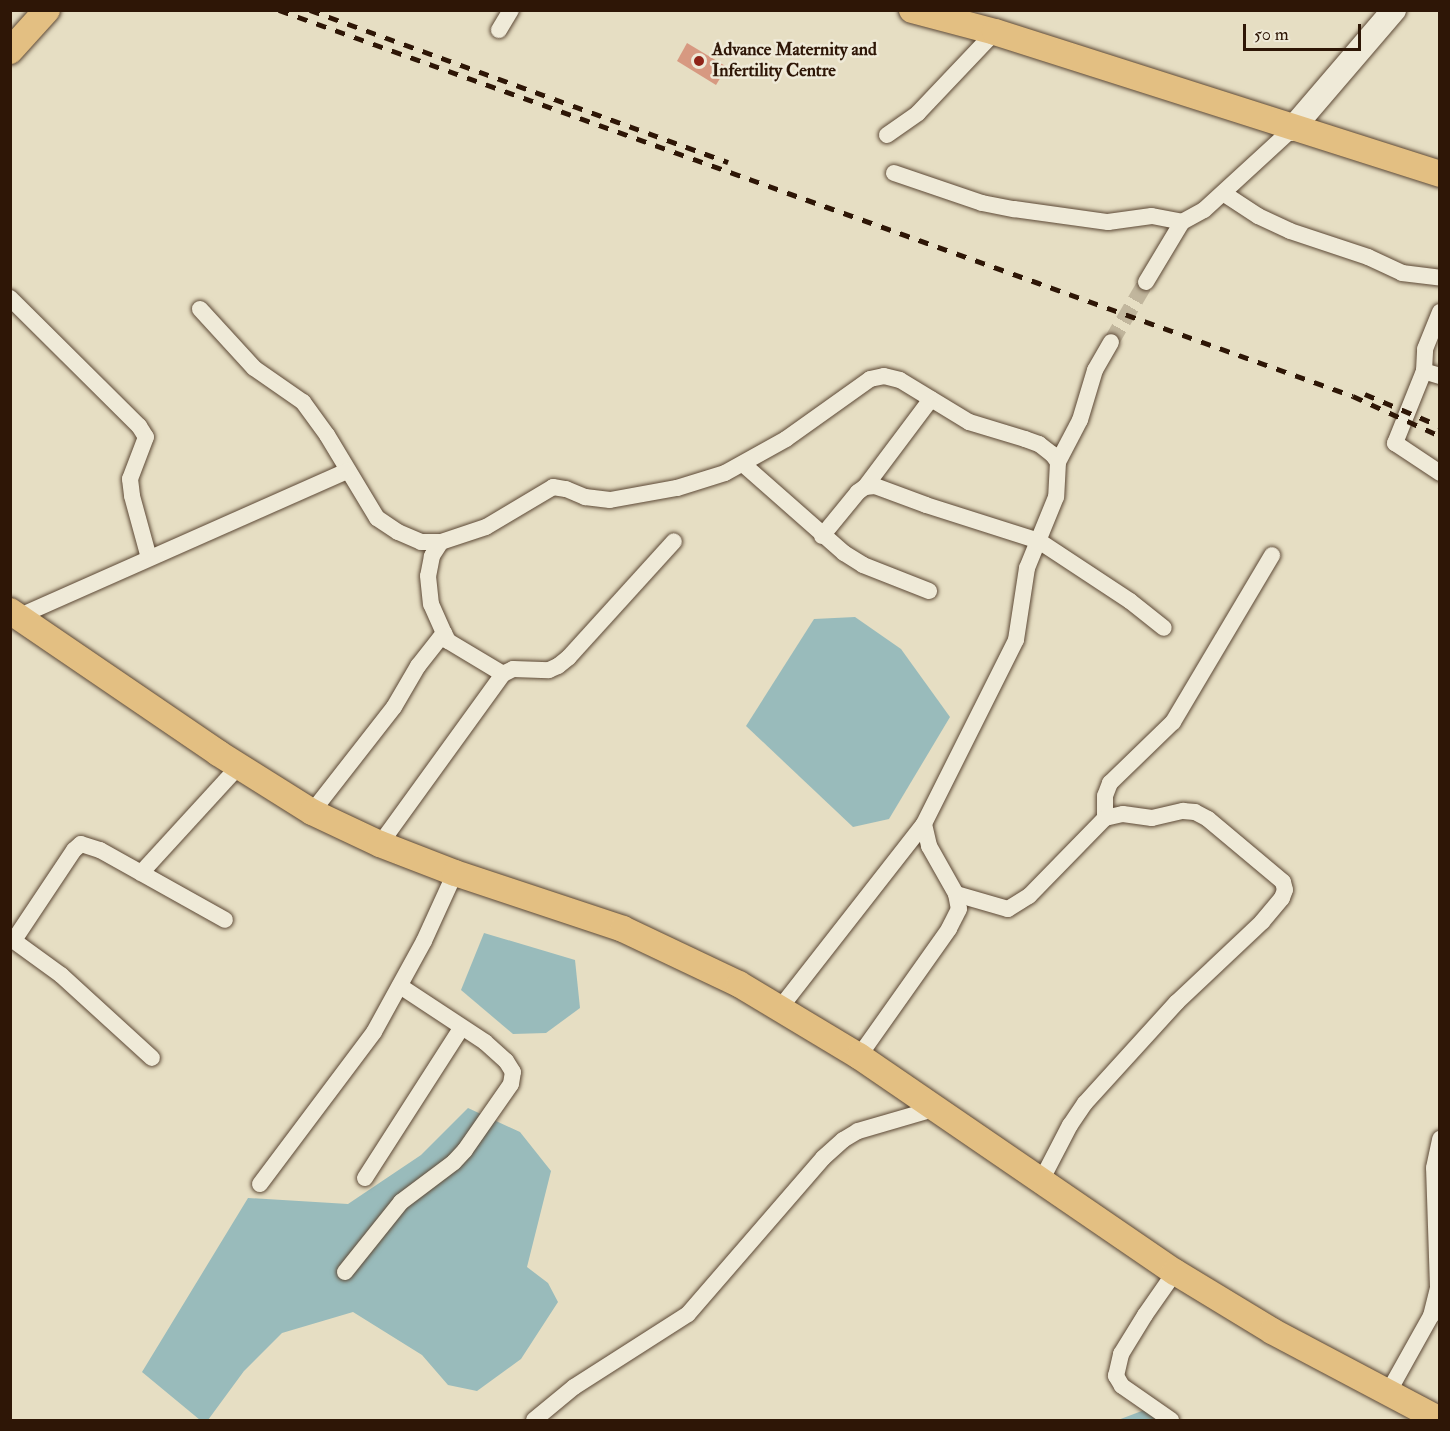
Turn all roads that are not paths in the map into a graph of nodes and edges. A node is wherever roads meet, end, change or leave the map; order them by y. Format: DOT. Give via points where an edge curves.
graph roads {
  1 [pos="47,10"];
  2 [pos="511,10"];
  3 [pos="912,10"];
  4 [pos="1394,10"];
  5 [pos="499,30"];
  6 [pos="995,32"];
  7 [pos="10,51"];
  8 [pos="1292,129"];
  9 [pos="887,135"];
  10 [pos="894,173"];
  11 [pos="1440,174"];
  12 [pos="1223,192"];
  13 [pos="1182,222"];
  14 [pos="1440,278"];
  15 [pos="1146,282"];
  16 [pos="10,298"];
  17 [pos="200,309"];
  18 [pos="1440,312"];
  19 [pos="1111,342"];
  20 [pos="1432,373"];
  21 [pos="931,399"];
  22 [pos="1058,462"];
  23 [pos="743,464"];
  24 [pos="348,471"];
  25 [pos="1440,473"];
  26 [pos="865,487"];
  27 [pos="822,536"];
  28 [pos="674,541"];
  29 [pos="1039,541"];
  30 [pos="441,542"];
  31 [pos="1272,555"];
  32 [pos="149,558"];
  33 [pos="929,591"];
  34 [pos="12,616"];
  35 [pos="1164,628"];
  36 [pos="444,633"];
  37 [pos="503,674"];
  38 [pos="239,766"];
  39 [pos="312,812"];
  40 [pos="1105,818"];
  41 [pos="924,824"];
  42 [pos="380,844"];
  43 [pos="141,873"];
  44 [pos="455,873"];
  45 [pos="956,894"];
  46 [pos="225,920"];
  47 [pos="12,939"];
  48 [pos="400,986"];
  49 [pos="780,1008"];
  50 [pos="462,1027"];
  51 [pos="859,1056"];
  52 [pos="152,1058"];
  53 [pos="937,1108"];
  54 [pos="1440,1139"];
  55 [pos="365,1178"];
  56 [pos="1042,1179"];
  57 [pos="260,1184"];
  58 [pos="345,1272"];
  59 [pos="1175,1272"];
  60 [pos="1389,1391"];
  61 [pos="534,1420"];
  62 [pos="1171,1420"];
  63 [pos="1440,1420"];
  1 -- 7 [label="main road"];
  2 -- 5 [label="street"];
  3 -- 6 [label="main road"];
  4 -- 8 [label="main road"];
  6 -- 8 [label="main road"];
  6 -- 9 [label="street" via="918,113"];
  8 -- 11 [label="main road"];
  8 -- 12 [label="street"];
  10 -- 13 [label="street" via="982,203 1014,209 1108,222 1152,216"];
  12 -- 13 [label="street"];
  12 -- 14 [label="street" via="1258,216 1290,231 1368,257 1402,273"];
  13 -- 15 [label="street"];
  16 -- 32 [label="street" via="146,437 130,479"];
  17 -- 24 [label="street" via="254,368 303,402"];
  18 -- 20 [label="street" via="1425,349"];
  19 -- 22 [label="street" via="1095,370 1080,420"];
  20 -- 25 [label="street" via="1395,443"];
  21 -- 22 [label="street" via="969,422 1039,444"];
  21 -- 23 [label="street" via="900,380 884,376 870,379 830,410"];
  21 -- 26 [label="street"];
  22 -- 29 [label="street" via="1056,497"];
  23 -- 27 [label="street"];
  23 -- 30 [label="street" via="716,476 631,498 585,497 554,487 486,527"];
  24 -- 30 [label="street" via="377,518 420,542"];
  24 -- 32 [label="street"];
  26 -- 27 [label="street"];
  26 -- 29 [label="street" via="875,486"];
  27 -- 33 [label="street" via="863,565"];
  28 -- 37 [label="street" via="563,662 549,670 513,669"];
  29 -- 35 [label="street"];
  29 -- 41 [label="street" via="1023,580 1016,640"];
  30 -- 36 [label="street" via="432,556 428,576 430,604"];
  31 -- 40 [label="street" via="1184,707 1110,783 1105,796"];
  32 -- 34 [label="street"];
  34 -- 38 [label="main road"];
  36 -- 37 [label="street" via="448,641"];
  36 -- 39 [label="street" via="418,666 394,707"];
  37 -- 42 [label="street"];
  38 -- 39 [label="main road"];
  38 -- 43 [label="street"];
  39 -- 42 [label="main road"];
  40 -- 45 [label="street" via="1017,905 999,908"];
  40 -- 56 [label="street" via="1123,814 1152,819 1195,812 1276,874 1285,890 1262,922 1178,1002 1086,1102"];
  41 -- 45 [label="street" via="929,846"];
  41 -- 49 [label="street"];
  42 -- 44 [label="main road"];
  43 -- 46 [label="street"];
  43 -- 47 [label="street" via="81,844"];
  44 -- 48 [label="street"];
  44 -- 49 [label="main road" via="623,929 692,959"];
  45 -- 51 [label="street" via="959,909 949,929"];
  47 -- 52 [label="street" via="61,975"];
  48 -- 50 [label="street"];
  48 -- 57 [label="street" via="344,1075"];
  49 -- 51 [label="main road"];
  50 -- 55 [label="street"];
  50 -- 58 [label="street" via="506,1061 513,1072 511,1084 465,1150 401,1202"];
  51 -- 53 [label="main road"];
  53 -- 56 [label="main road"];
  53 -- 61 [label="street" via="858,1131 843,1140 688,1314 574,1387"];
  54 -- 60 [label="street" via="1434,1168 1438,1287 1431,1316"];
  56 -- 59 [label="main road"];
  59 -- 60 [label="main road" via="1272,1331"];
  59 -- 62 [label="street" via="1121,1354 1116,1376 1122,1386"];
  60 -- 63 [label="main road"];
}
